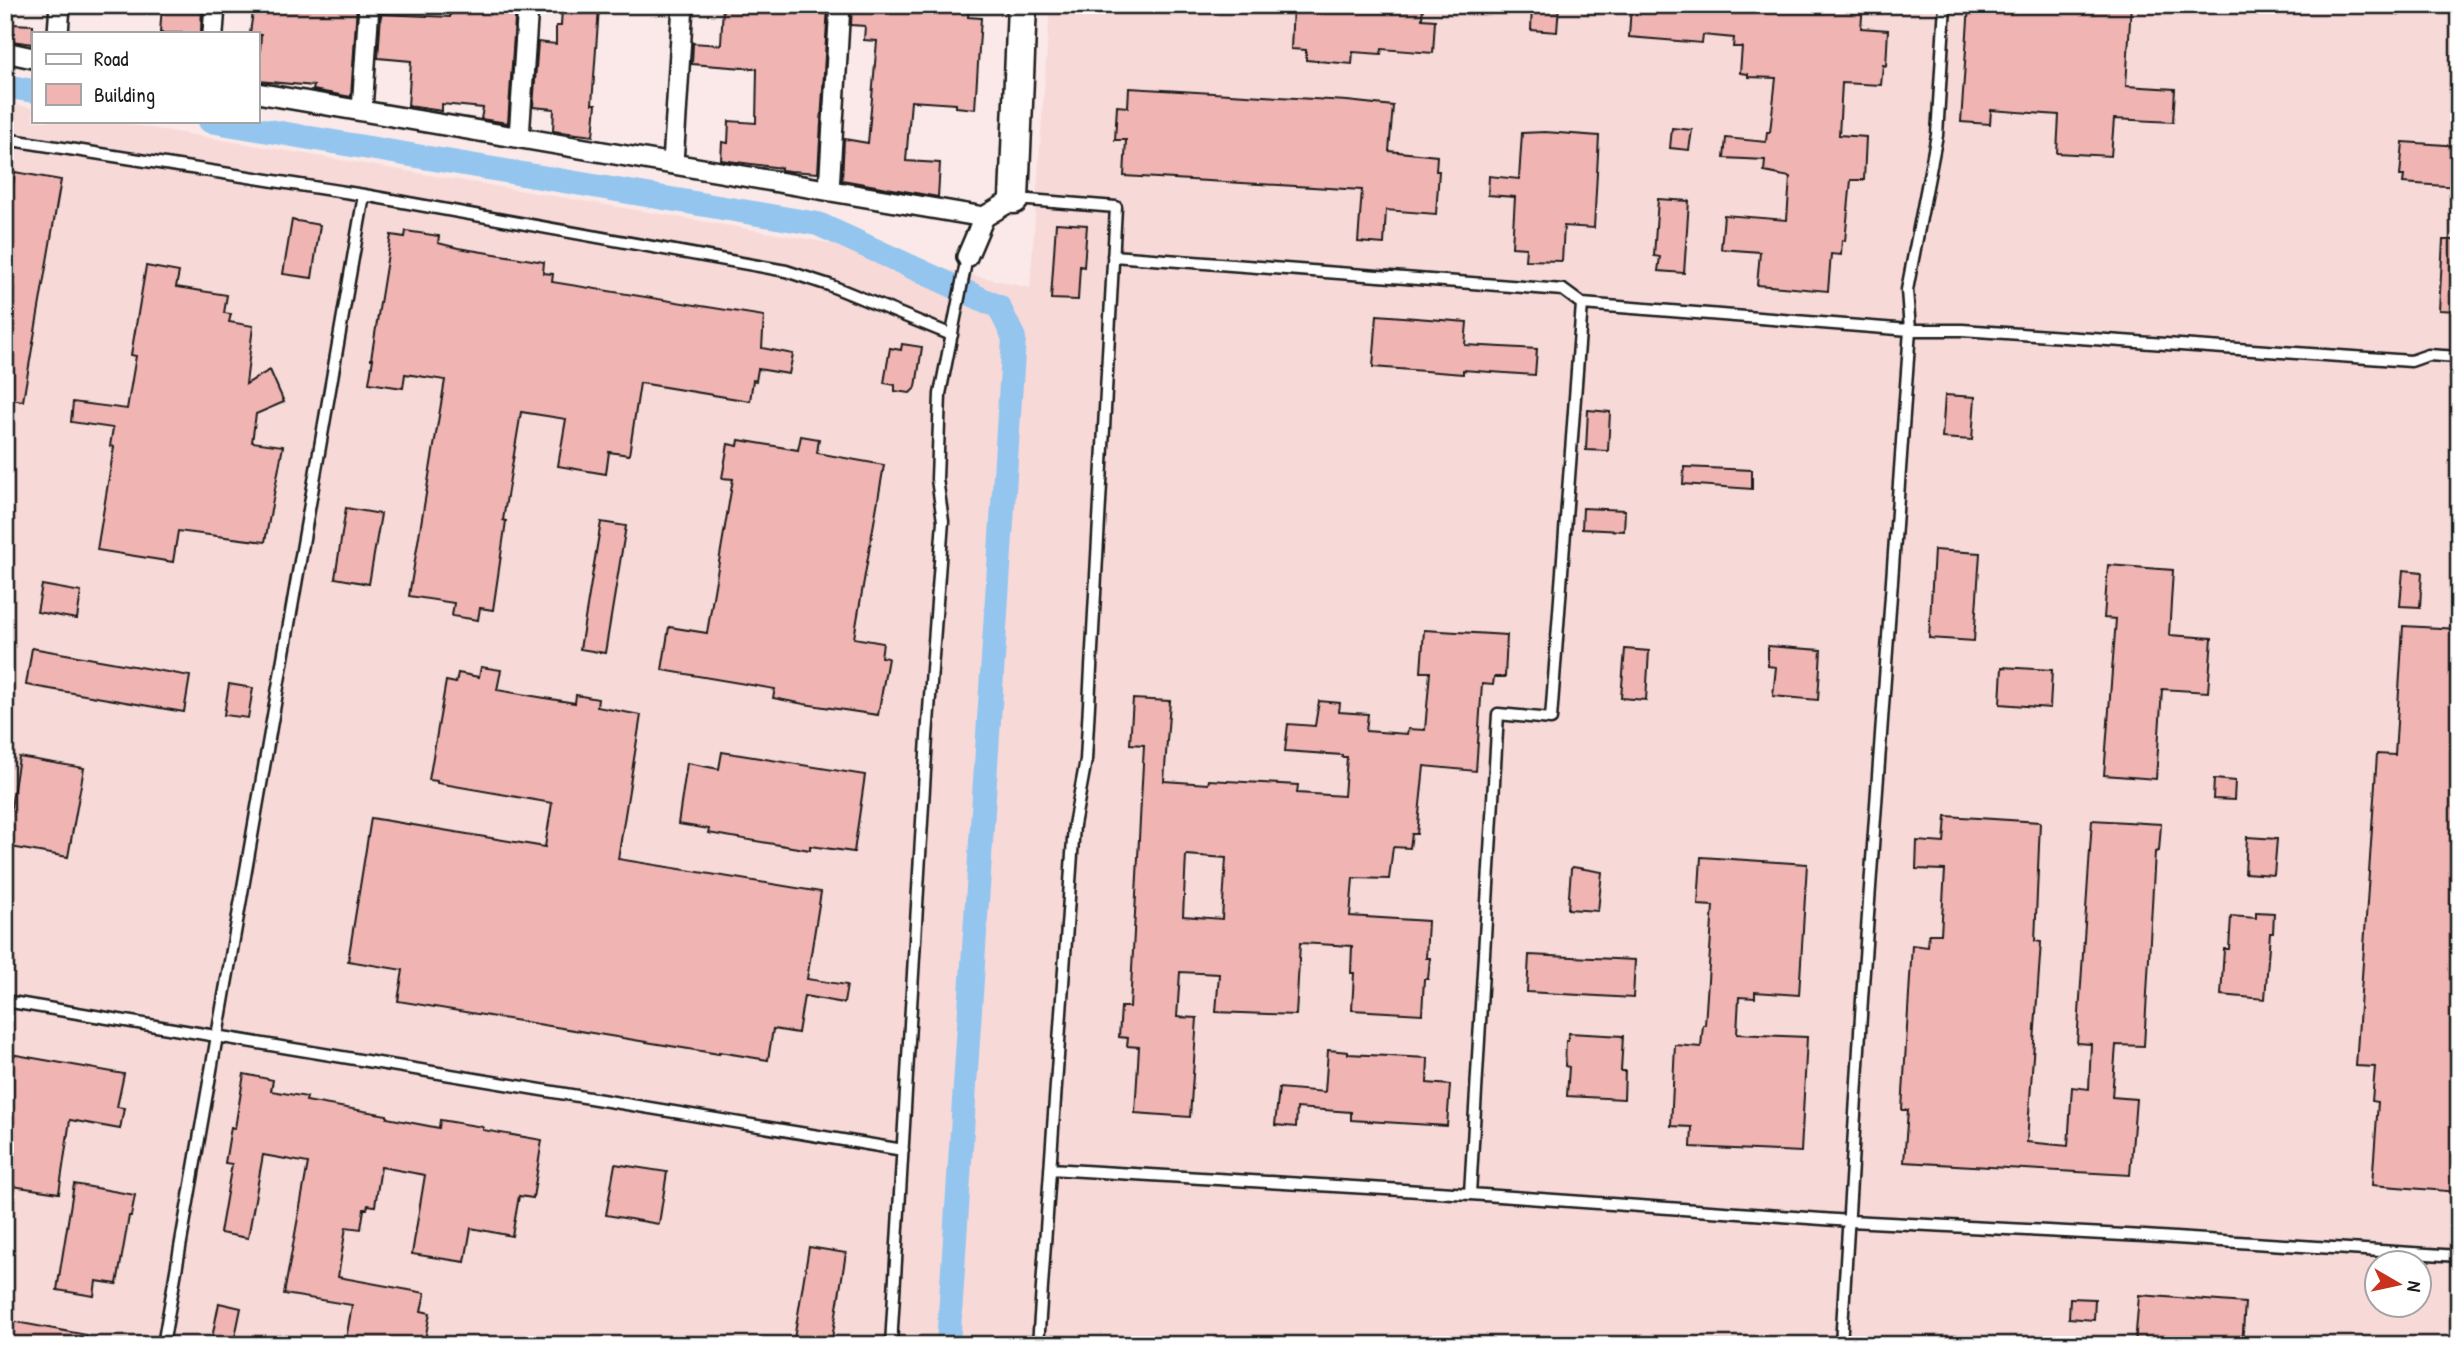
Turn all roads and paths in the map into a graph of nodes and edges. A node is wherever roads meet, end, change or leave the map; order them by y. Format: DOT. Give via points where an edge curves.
graph roads {
  1 [pos="60,5"];
  2 [pos="215,5"];
  3 [pos="369,5"];
  4 [pos="528,5"];
  5 [pos="684,5"];
  6 [pos="840,5"];
  7 [pos="1023,5"];
  8 [pos="1945,5"];
  9 [pos="58,32"];
  10 [pos="213,32"];
  11 [pos="5,52"];
  12 [pos="32,58"];
  13 [pos="259,93"];
  14 [pos="362,110"];
  15 [pos="519,137"];
  16 [pos="5,139"];
  17 [pos="673,163"];
  18 [pos="829,190"];
  19 [pos="364,195"];
  20 [pos="1014,199"];
  21 [pos="984,217"];
  22 [pos="1113,256"];
  23 [pos="967,257"];
  24 [pos="1582,304"];
  25 [pos="1910,330"];
  26 [pos="952,335"];
  27 [pos="2459,357"];
  28 [pos="5,1001"];
  29 [pos="216,1036"];
  30 [pos="903,1150"];
  31 [pos="1050,1169"];
  32 [pos="1470,1194"];
  33 [pos="1850,1221"];
  34 [pos="2459,1256"];
  35 [pos="163,1345"];
  36 [pos="891,1345"];
  37 [pos="1038,1345"];
  38 [pos="1842,1345"];
  1 -- 9 [label="street"];
  2 -- 10 [label="street"];
  3 -- 14 [label="street"];
  4 -- 15 [label="street"];
  5 -- 17 [label="street"];
  6 -- 18 [label="street"];
  7 -- 20 [label="street"];
  8 -- 25 [label="lane" via="1937,135 1908,290"];
  11 -- 12 [label="street"];
  13 -- 14 [label="street"];
  14 -- 15 [label="street"];
  15 -- 17 [label="street"];
  16 -- 19 [label="lane"];
  17 -- 18 [label="street"];
  18 -- 21 [label="street"];
  19 -- 26 [label="lane" via="786,271"];
  19 -- 29 [label="lane"];
  20 -- 21 [label="street"];
  20 -- 22 [label="lane" via="1116,206"];
  21 -- 23 [label="street"];
  22 -- 24 [label="lane" via="1563,290"];
  22 -- 31 [label="lane" via="1086,760 1074,825"];
  23 -- 26 [label="lane"];
  24 -- 25 [label="lane"];
  24 -- 32 [label="lane" via="1551,719 1498,715"];
  25 -- 27 [label="lane" via="2411,361 2428,355"];
  25 -- 33 [label="lane"];
  26 -- 30 [label="lane" via="940,394 937,479 943,521"];
  28 -- 29 [label="lane"];
  29 -- 30 [label="lane"];
  29 -- 35 [label="lane"];
  30 -- 36 [label="lane"];
  31 -- 32 [label="lane"];
  31 -- 37 [label="lane"];
  32 -- 33 [label="lane"];
  33 -- 34 [label="lane"];
  33 -- 38 [label="lane"];
}
